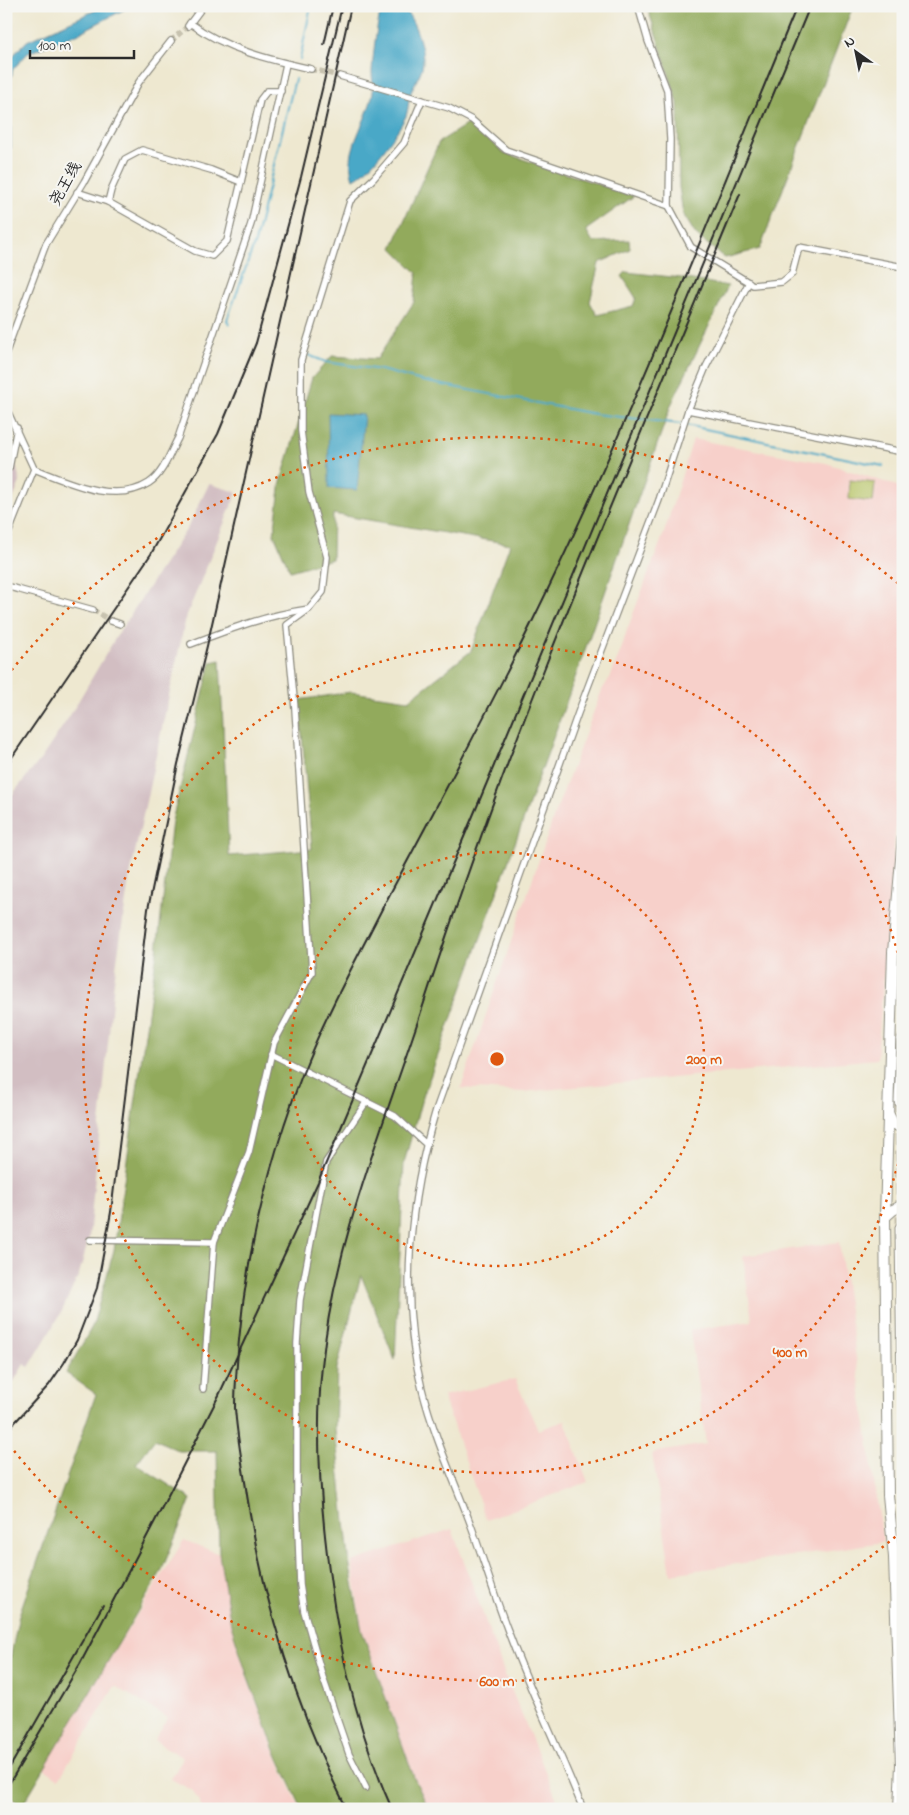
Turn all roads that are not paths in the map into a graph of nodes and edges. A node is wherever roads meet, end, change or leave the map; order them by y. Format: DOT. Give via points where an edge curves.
graph roads {
  1 [pos="203,6"];
  2 [pos="638,6"];
  3 [pos="171,41"];
  4 [pos="286,64"];
  5 [pos="311,70"];
  6 [pos="340,76"];
  7 [pos="281,91"];
  8 [pos="422,100"];
  9 [pos="241,182"];
  10 [pos="77,192"];
  11 [pos="108,202"];
  12 [pos="670,206"];
  13 [pos="903,267"];
  14 [pos="748,282"];
  15 [pos="6,352"];
  16 [pos="6,408"];
  17 [pos="688,410"];
  18 [pos="17,428"];
  19 [pos="903,452"];
  20 [pos="9,468"];
  21 [pos="34,469"];
  22 [pos="6,539"];
  23 [pos="6,586"];
  24 [pos="309,609"];
  25 [pos="93,610"];
  26 [pos="111,621"];
  27 [pos="120,624"];
  28 [pos="192,644"];
  29 [pos="903,836"];
  30 [pos="903,1039"];
  31 [pos="271,1054"];
  32 [pos="367,1102"];
  33 [pos="900,1102"];
  34 [pos="888,1110"];
  35 [pos="903,1129"];
  36 [pos="426,1144"];
  37 [pos="903,1205"];
  38 [pos="885,1218"];
  39 [pos="901,1228"];
  40 [pos="90,1240"];
  41 [pos="214,1242"];
  42 [pos="903,1386"];
  43 [pos="202,1388"];
  44 [pos="366,1788"];
  45 [pos="6,1805"];
  46 [pos="11,1808"];
  47 [pos="583,1809"];
  48 [pos="900,1809"];
  1 -- 4 [label="street" via="189,25 207,36"];
  2 -- 12 [label="street" via="667,90"];
  3 -- 10 [label="street, 尧王线" via="139,82"];
  4 -- 5 [label="street"];
  4 -- 7 [label="street"];
  6 -- 8 [label="street"];
  7 -- 9 [label="street" via="267,91 260,100"];
  7 -- 21 [label="street" via="251,224 178,438 161,470 150,483 118,493 65,481"];
  8 -- 12 [label="street" via="449,108 472,120 506,150"];
  8 -- 24 [label="street" via="404,143 350,201 301,360 301,431 309,492 327,557 323,592"];
  9 -- 11 [label="street" via="142,150 125,159"];
  9 -- 11 [label="street" via="227,241 212,256 195,251"];
  10 -- 11 [label="street"];
  10 -- 15 [label="street, 尧王线" via="46,244"];
  12 -- 14 [label="street" via="692,247"];
  13 -- 14 [label="street" via="800,248 792,274 782,282 753,285"];
  14 -- 17 [label="street"];
  16 -- 18 [label="street"];
  17 -- 19 [label="street"];
  17 -- 36 [label="street" via="659,500 578,713"];
  18 -- 20 [label="street"];
  18 -- 21 [label="street"];
  21 -- 22 [label="street"];
  23 -- 25 [label="street"];
  24 -- 28 [label="street" via="254,621"];
  24 -- 31 [label="street" via="287,625 312,972"];
  26 -- 27 [label="street"];
  29 -- 34 [label="main road" via="893,952"];
  30 -- 33 [label="highway"];
  31 -- 32 [label="street"];
  31 -- 41 [label="street" via="249,1152"];
  32 -- 36 [label="street" via="395,1116"];
  32 -- 44 [label="street" via="326,1162 300,1300 297,1343 297,1500 304,1611 349,1754"];
  34 -- 35 [label="main road" via="893,1122"];
  34 -- 38 [label="main road"];
  36 -- 47 [label="street" via="412,1231 409,1301 422,1390 508,1632"];
  37 -- 38 [label="main road"];
  38 -- 48 [label="main road" via="888,1496 894,1557"];
  39 -- 42 [label="highway"];
  40 -- 41 [label="street"];
  41 -- 43 [label="street"];
  45 -- 46 [label="street"];
}
